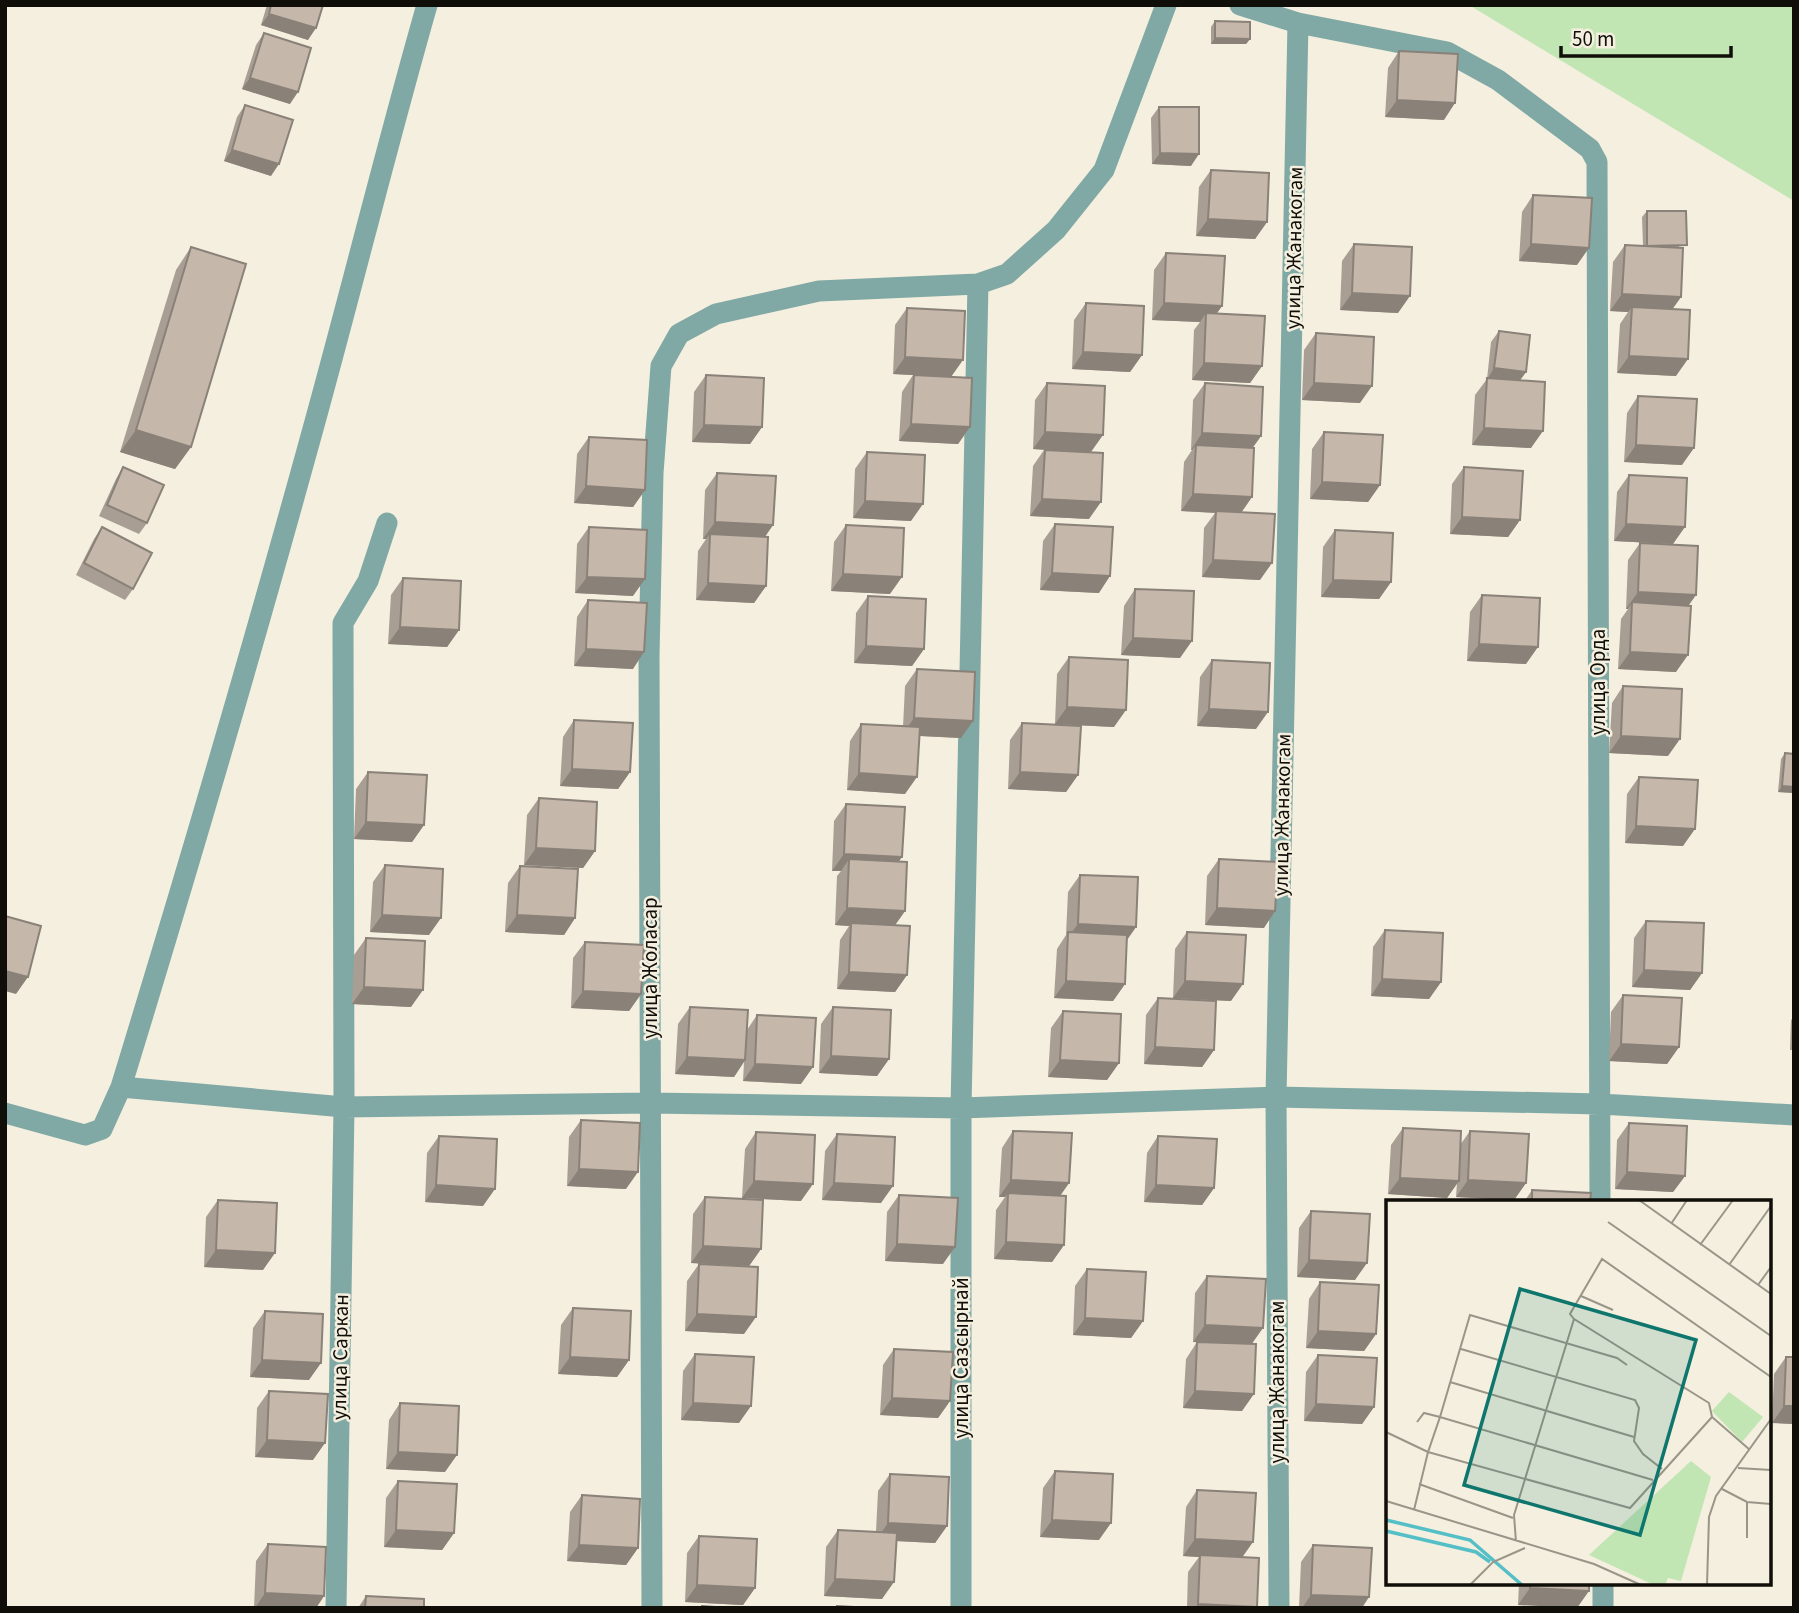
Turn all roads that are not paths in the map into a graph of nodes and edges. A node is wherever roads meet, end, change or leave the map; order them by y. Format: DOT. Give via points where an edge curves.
graph roads {
  1 [pos="427,5"];
  2 [pos="1166,5"];
  3 [pos="1240,5"];
  4 [pos="1298,23"];
  5 [pos="978,284"];
  6 [pos="387,523"];
  7 [pos="121,1087"];
  8 [pos="1276,1097"];
  9 [pos="650,1103"];
  10 [pos="1600,1104"];
  11 [pos="344,1107"];
  12 [pos="961,1108"];
  13 [pos="5,1113"];
  14 [pos="1794,1115"];
  15 [pos="1600,1200"];
  16 [pos="1603,1585"];
  17 [pos="336,1608"];
  18 [pos="652,1608"];
  19 [pos="961,1608"];
  20 [pos="1279,1608"];
  21 [pos="1603,1608"];
  1 -- 7 [label="street" via="309,446"];
  2 -- 5 [label="street" via="1104,170 1056,230 1007,274"];
  3 -- 4 [label="street"];
  4 -- 8 [label="street, улица Жанакогам"];
  4 -- 10 [label="street, улица Орда" via="1447,52 1499,80 1590,149 1597,162"];
  5 -- 9 [label="street, улица Жоласар" via="818,291 716,314 679,334 661,366 653,473 649,656"];
  5 -- 12 [label="street, улица Сазсырнай"];
  6 -- 11 [label="street, улица Саркан" via="368,581 343,623"];
  7 -- 11 [label="street"];
  7 -- 13 [label="street" via="102,1129 85,1135"];
  8 -- 10 [label="street"];
  8 -- 12 [label="street"];
  8 -- 20 [label="street, улица Жанакогам"];
  9 -- 11 [label="street"];
  9 -- 12 [label="street"];
  9 -- 18 [label="street, улица Жоласар"];
  10 -- 14 [label="street"];
  10 -- 15 [label="street, улица Орда"];
  11 -- 17 [label="street, улица Саркан"];
  12 -- 19 [label="street, улица Сазсырнай"];
  16 -- 21 [label="street"];
}
